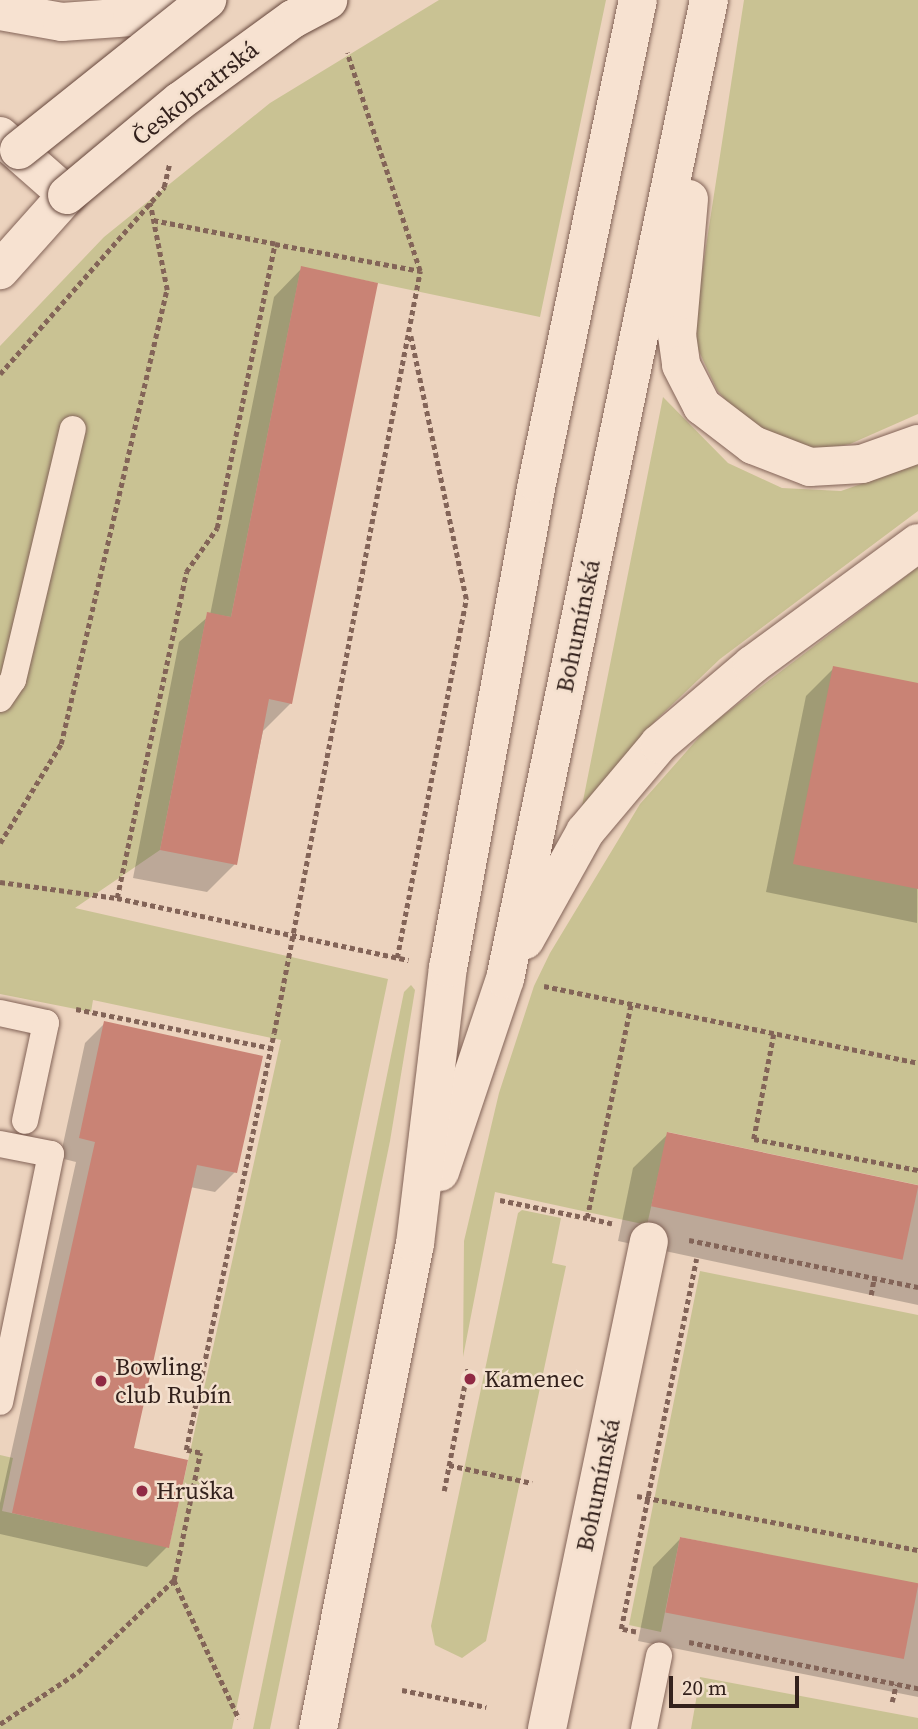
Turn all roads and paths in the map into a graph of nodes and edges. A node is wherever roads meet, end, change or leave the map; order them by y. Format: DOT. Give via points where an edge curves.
graph roads {
  1 [pos="168,0"];
  2 [pos="207,0"];
  3 [pos="328,0"];
  4 [pos="638,0"];
  5 [pos="707,8"];
  6 [pos="0,11"];
  7 [pos="347,53"];
  8 [pos="0,114"];
  9 [pos="6,152"];
  10 [pos="164,187"];
  11 [pos="67,195"];
  12 [pos="149,203"];
  13 [pos="155,221"];
  14 [pos="275,244"];
  15 [pos="0,270"];
  16 [pos="420,271"];
  17 [pos="409,330"];
  18 [pos="0,374"];
  19 [pos="73,429"];
  20 [pos="918,444"];
  21 [pos="918,543"];
  22 [pos="0,699"];
  23 [pos="0,842"];
  24 [pos="0,882"];
  25 [pos="117,898"];
  26 [pos="292,935"];
  27 [pos="372,952"];
  28 [pos="397,958"];
  29 [pos="505,979"];
  30 [pos="571,992"];
  31 [pos="631,1004"];
  32 [pos="68,1007"];
  33 [pos="0,1013"];
  34 [pos="774,1034"];
  35 [pos="271,1048"];
  36 [pos="918,1063"];
  37 [pos="25,1121"];
  38 [pos="0,1144"];
  39 [pos="918,1170"];
  40 [pos="500,1200"];
  41 [pos="587,1218"];
  42 [pos="650,1237"];
  43 [pos="415,1244"];
  44 [pos="696,1259"];
  45 [pos="874,1278"];
  46 [pos="918,1287"];
  47 [pos="871,1295"];
  48 [pos="468,1368"];
  49 [pos="0,1402"];
  50 [pos="449,1465"];
  51 [pos="532,1483"];
  52 [pos="598,1489"];
  53 [pos="444,1491"];
  54 [pos="648,1498"];
  55 [pos="918,1550"];
  56 [pos="174,1580"];
  57 [pos="645,1634"];
  58 [pos="681,1641"];
  59 [pos="659,1656"];
  60 [pos="896,1684"];
  61 [pos="918,1688"];
  62 [pos="402,1690"];
  63 [pos="892,1702"];
  64 [pos="486,1707"];
  65 [pos="239,1719"];
  66 [pos="0,1724"];
  67 [pos="318,1729"];
  68 [pos="547,1729"];
  69 [pos="644,1729"];
  1 -- 6 [label="main road" via="132,17 62,22"];
  2 -- 9 [label="main road, bridge"];
  3 -- 11 [label="main road, Českobratrská, bridge" via="293,19 180,101"];
  4 -- 43 [label="main road, Bohumínská" via="537,483 447,968"];
  5 -- 20 [label="main road" via="678,315 679,353 686,378 716,421 789,461 843,468"];
  5 -- 29 [label="main road, Bohumínská"];
  7 -- 16 [label="path"];
  8 -- 9 [label="main road"];
  9 -- 11 [label="main road"];
  10 -- 12 [label="path"];
  11 -- 15 [label="main road, Českobratrská"];
  12 -- 13 [label="path"];
  12 -- 18 [label="path"];
  13 -- 14 [label="path"];
  13 -- 23 [label="path" via="167,290 61,744"];
  14 -- 16 [label="path"];
  14 -- 25 [label="path" via="217,528 186,572"];
  16 -- 17 [label="path"];
  17 -- 26 [label="path"];
  17 -- 28 [label="path" via="466,599"];
  19 -- 22 [label="lane" via="13,680"];
  21 -- 29 [label="main road" via="752,665 659,744 585,832"];
  24 -- 25 [label="path"];
  25 -- 26 [label="path"];
  26 -- 27 [label="path"];
  26 -- 35 [label="path"];
  29 -- 43 [label="main road, Bohumínská"];
  30 -- 31 [label="path"];
  31 -- 34 [label="path"];
  31 -- 41 [label="path"];
  32 -- 35 [label="path"];
  33 -- 37 [label="lane" via="46,1023"];
  34 -- 36 [label="path"];
  34 -- 39 [label="path" via="754,1139"];
  35 -- 56 [label="path" via="186,1450 200,1453"];
  38 -- 49 [label="lane" via="51,1154"];
  40 -- 41 [label="path"];
  41 -- 42 [label="path"];
  42 -- 45 [label="path"];
  42 -- 52 [label="main road, Bohumínská"];
  43 -- 67 [label="main road, Bohumínská"];
  44 -- 54 [label="path"];
  45 -- 46 [label="path"];
  45 -- 47 [label="path"];
  48 -- 50 [label="path"];
  50 -- 51 [label="path"];
  50 -- 53 [label="path"];
  52 -- 54 [label="path"];
  52 -- 68 [label="main road, Bohumínská"];
  54 -- 55 [label="path"];
  54 -- 57 [label="path" via="621,1629"];
  56 -- 65 [label="path"];
  56 -- 66 [label="path" via="78,1672"];
  58 -- 60 [label="path"];
  59 -- 69 [label="lane"];
  60 -- 61 [label="path"];
  60 -- 63 [label="path"];
  62 -- 64 [label="path"];
}
